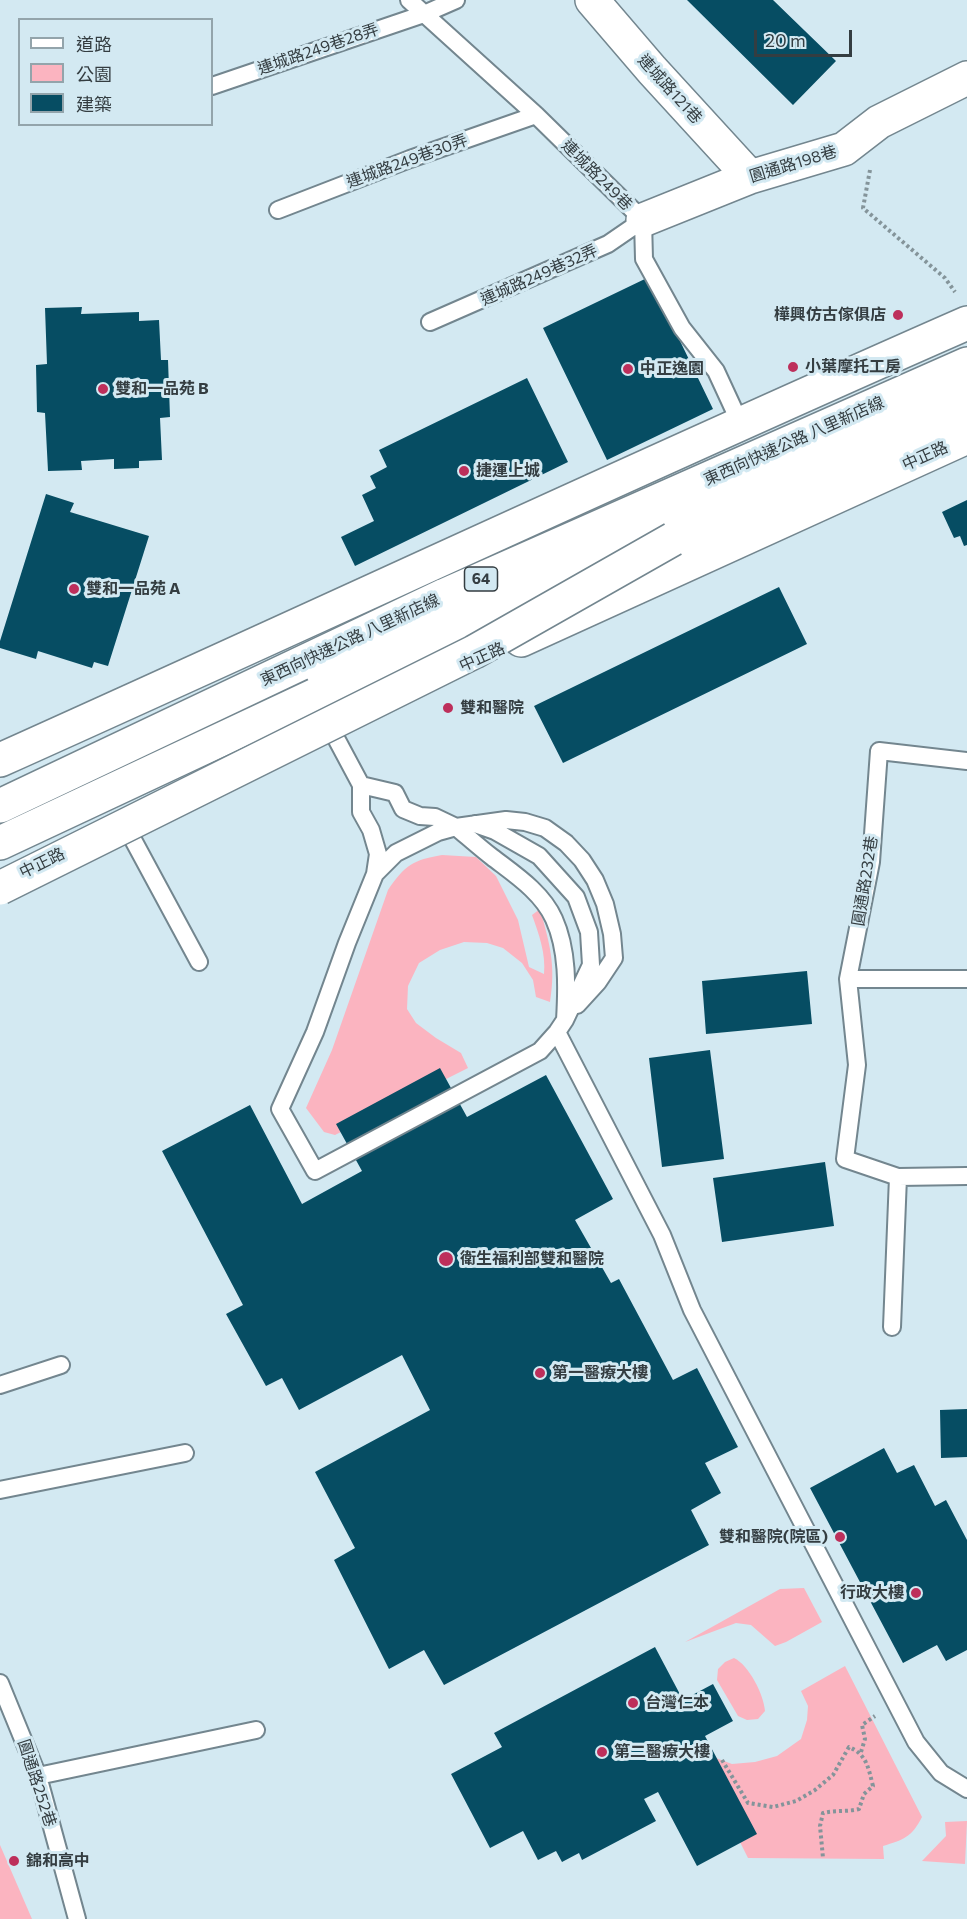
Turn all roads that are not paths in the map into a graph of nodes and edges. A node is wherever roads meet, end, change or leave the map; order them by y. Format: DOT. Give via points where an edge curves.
graph roads {
  1 [pos="409,0"];
  2 [pos="456,0"];
  3 [pos="592,0"];
  4 [pos="424,14"];
  5 [pos="967,78"];
  6 [pos="213,86"];
  7 [pos="536,115"];
  8 [pos="750,177"];
  9 [pos="278,210"];
  10 [pos="642,220"];
  11 [pos="962,308"];
  12 [pos="430,322"];
  13 [pos="967,364"];
  14 [pos="967,393"];
  15 [pos="967,411"];
  16 [pos="740,423"];
  17 [pos="967,437"];
  18 [pos="673,539"];
  19 [pos="330,727"];
  20 [pos="0,760"];
  21 [pos="967,761"];
  22 [pos="360,785"];
  23 [pos="0,806"];
  24 [pos="0,822"];
  25 [pos="124,823"];
  26 [pos="475,824"];
  27 [pos="456,827"];
  28 [pos="0,843"];
  29 [pos="375,874"];
  30 [pos="0,886"];
  31 [pos="199,962"];
  32 [pos="848,979"];
  33 [pos="967,979"];
  34 [pos="561,1026"];
  35 [pos="967,1176"];
  36 [pos="898,1177"];
  37 [pos="892,1327"];
  38 [pos="61,1365"];
  39 [pos="0,1385"];
  40 [pos="185,1453"];
  41 [pos="0,1490"];
  42 [pos="0,1683"];
  43 [pos="256,1730"];
  44 [pos="38,1776"];
  45 [pos="967,1789"];
  46 [pos="77,1919"];
  1 -- 4 [label="lane, 連城路249巷"];
  2 -- 4 [label="lane, 連城路249巷28弄"];
  3 -- 8 [label="main road, 連城路121巷"];
  4 -- 6 [label="lane, 連城路249巷28弄"];
  4 -- 7 [label="lane, 連城路249巷"];
  5 -- 8 [label="main road, 圓通路198巷" via="879,122 844,149"];
  7 -- 9 [label="lane, 連城路249巷30弄"];
  7 -- 10 [label="lane, 連城路249巷"];
  8 -- 10 [label="main road, 圓通路198巷"];
  10 -- 12 [label="lane, 連城路249巷32弄" via="608,244"];
  10 -- 16 [label="lane, 連城路249巷" via="644,259 682,328 716,371"];
  11 -- 16 [label="main road"];
  13 -- 23 [label="main road, 東西向快速公路 八里新店線 / 64" via="445,595"];
  14 -- 24 [label="main road" via="581,554"];
  15 -- 18 [label="main road, 64"];
  16 -- 20 [label="main road"];
  17 -- 19 [label="main road, 中正路"];
  18 -- 28 [label="main road, 64, bridge" via="399,656"];
  18 -- 30 [label="main road, bridge" via="474,652"];
  19 -- 22 [label="lane"];
  19 -- 25 [label="main road, 中正路"];
  21 -- 32 [label="lane, 圓通路232巷" via="879,751 871,862"];
  22 -- 27 [label="lane" via="395,794 403,809"];
  22 -- 29 [label="lane" via="362,812 378,854"];
  25 -- 30 [label="main road, 中正路"];
  25 -- 31 [label="lane"];
  26 -- 27 [label="lane"];
  26 -- 34 [label="lane" via="539,856 576,897 589,932 591,965"];
  26 -- 34 [label="lane" via="506,820 545,828 566,843 595,880 605,904 614,958"];
  27 -- 29 [label="lane" via="396,853"];
  27 -- 34 [label="lane" via="537,895 553,917 562,942 567,992"];
  29 -- 34 [label="lane" via="315,1032 280,1108 315,1171 540,1051"];
  32 -- 33 [label="lane"];
  32 -- 36 [label="lane" via="857,1065 845,1159"];
  34 -- 45 [label="lane" via="662,1235 692,1311 895,1703 916,1742 941,1773"];
  35 -- 36 [label="lane"];
  36 -- 37 [label="lane"];
  38 -- 39 [label="lane"];
  40 -- 41 [label="lane"];
  42 -- 44 [label="lane, 圓通路252巷"];
  43 -- 44 [label="lane"];
  44 -- 46 [label="lane, 圓通路252巷"];
}
